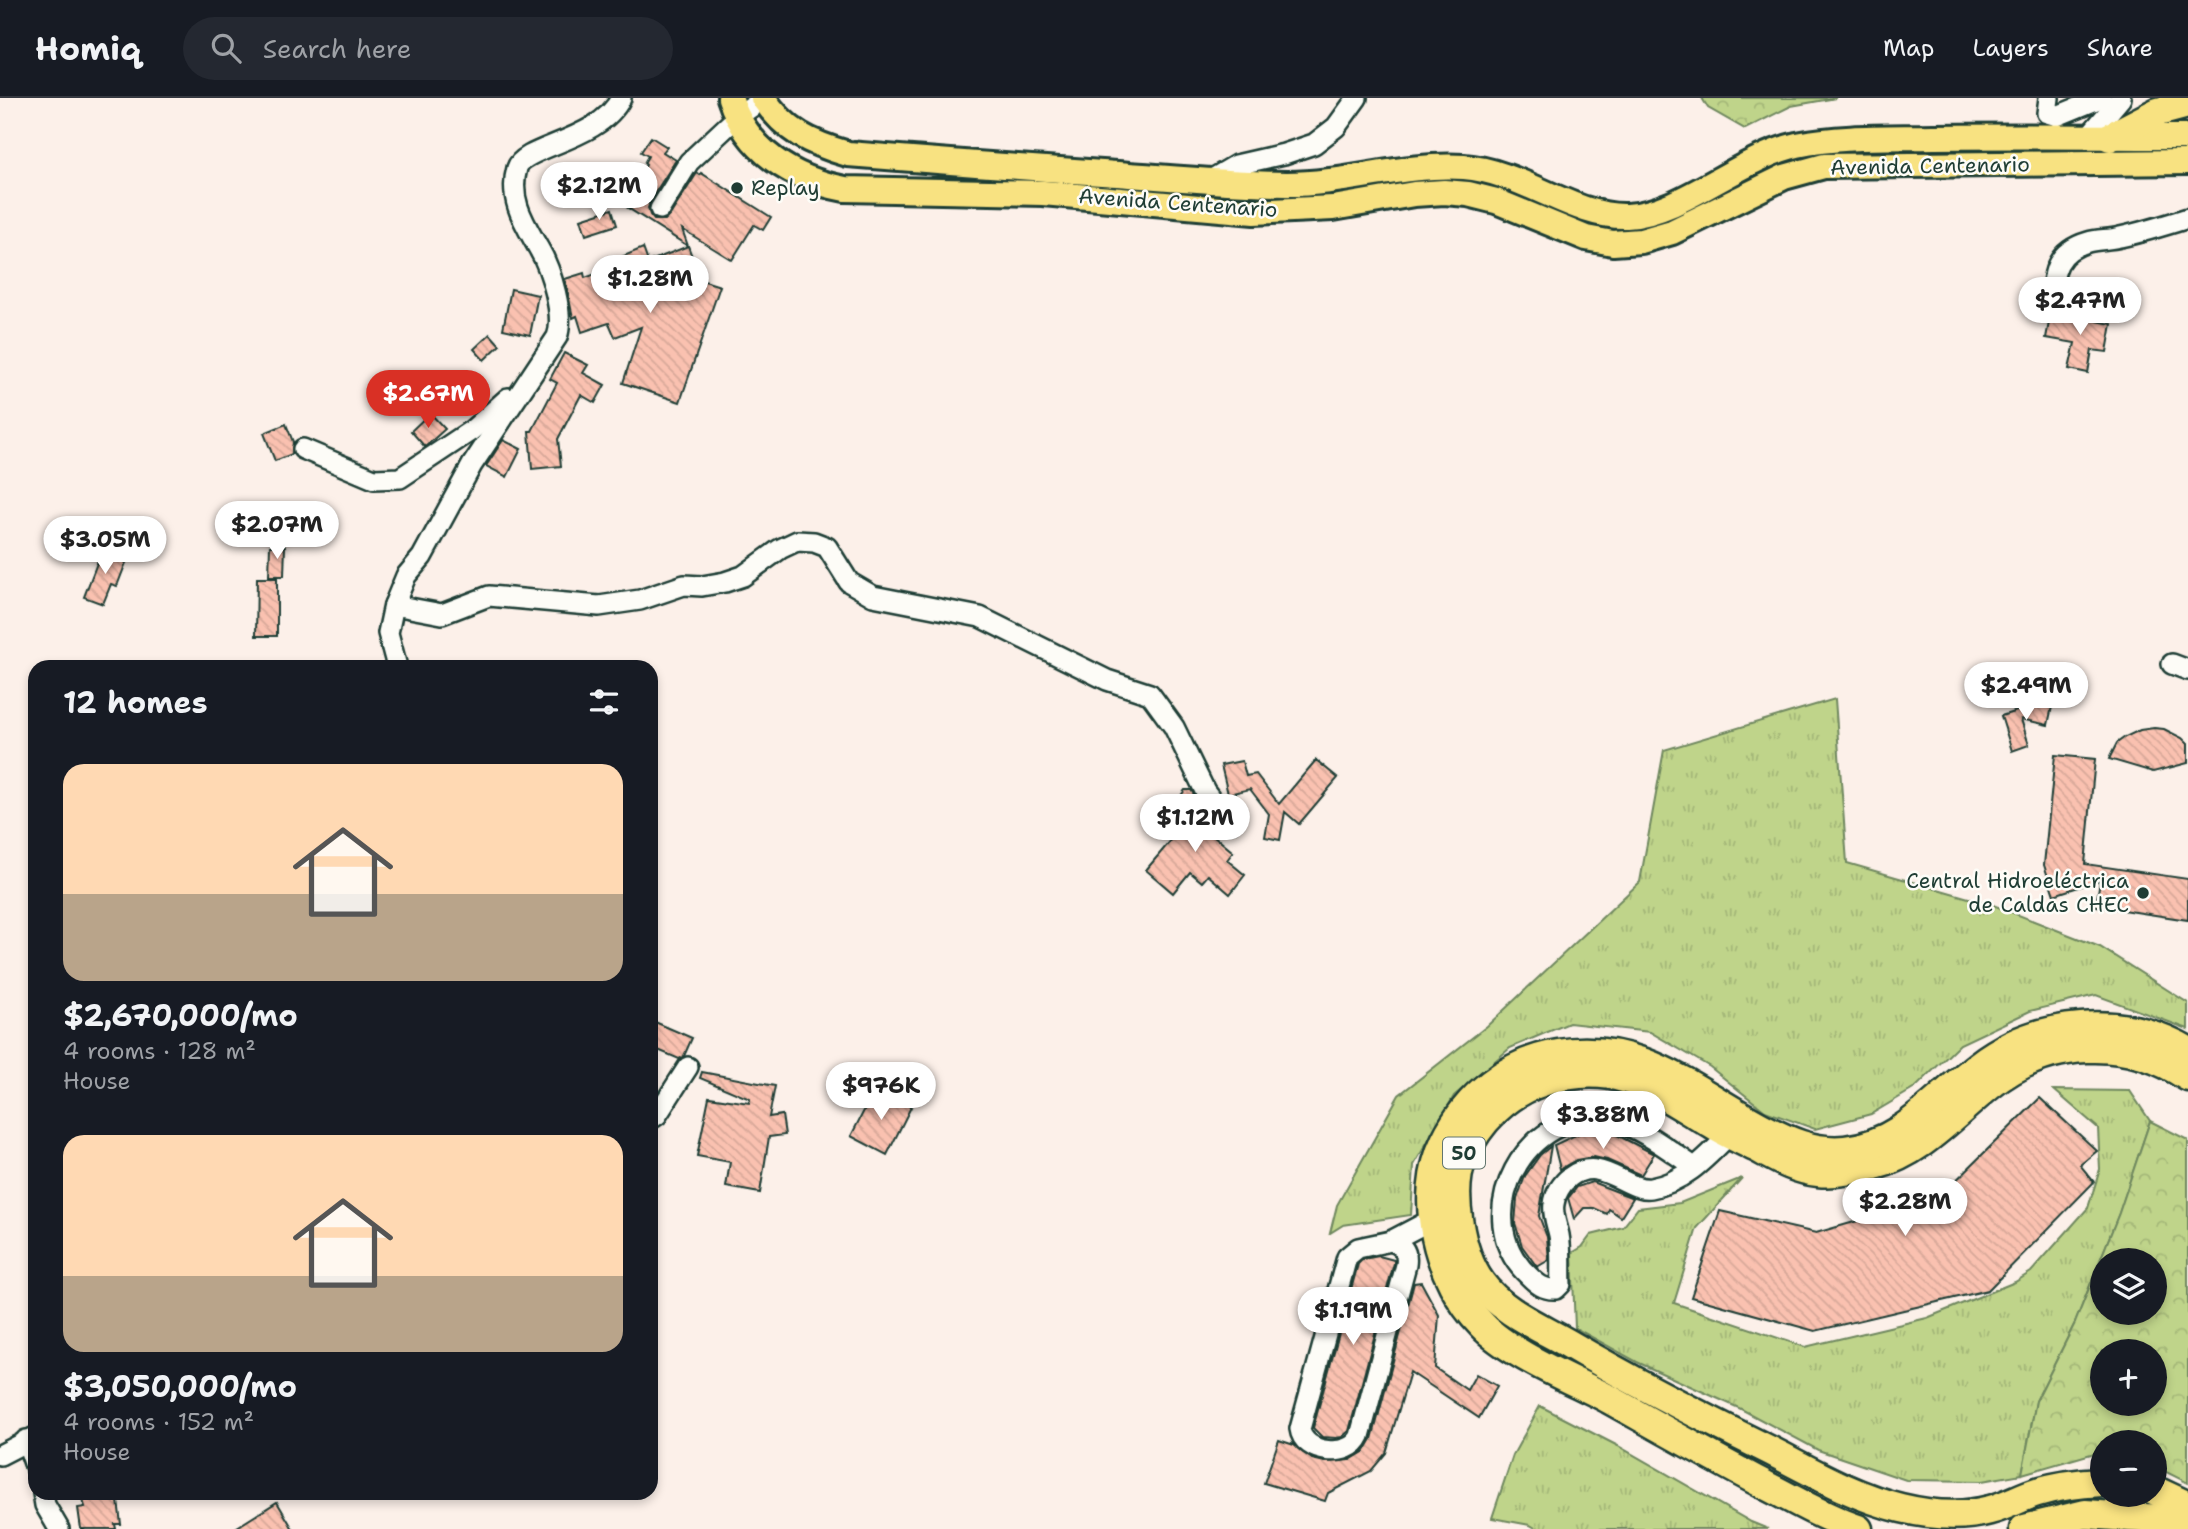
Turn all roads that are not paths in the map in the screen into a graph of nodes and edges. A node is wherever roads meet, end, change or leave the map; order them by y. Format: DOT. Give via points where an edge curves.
graph roads {
  1 [pos="621,98"];
  2 [pos="1357,98"];
  3 [pos="2049,98"];
  4 [pos="2101,98"];
  5 [pos="2121,98"];
  6 [pos="763,99"];
  7 [pos="2188,104"];
  8 [pos="733,108"];
  9 [pos="2188,137"];
  10 [pos="2099,138"];
  11 [pos="2188,162"];
  12 [pos="1207,181"];
  13 [pos="660,209"];
  14 [pos="2188,218"];
  15 [pos="2052,300"];
  16 [pos="527,381"];
  17 [pos="303,449"];
  18 [pos="394,605"];
  19 [pos="395,660"];
  20 [pos="1229,823"];
  21 [pos="2188,1051"];
  22 [pos="688,1067"];
  23 [pos="2188,1077"];
  24 [pos="658,1113"];
  25 [pos="1730,1134"];
  26 [pos="1694,1167"];
  27 [pos="1434,1228"];
  28 [pos="1399,1247"];
  29 [pos="28,1439"];
  30 [pos="0,1455"];
  31 [pos="2090,1484"];
  32 [pos="2167,1496"];
  33 [pos="44,1500"];
  34 [pos="2188,1506"];
  35 [pos="59,1529"];
  36 [pos="1858,1529"];
  37 [pos="2024,1529"];
  38 [pos="2182,1529"];
  1 -- 16 [label="street" via="598,125 527,155 517,165 516,198 523,225 541,251 561,327"];
  2 -- 12 [label="street" via="1336,127 1314,144 1236,166"];
  3 -- 4 [label="street" via="2048,113 2057,116"];
  5 -- 10 [label="street"];
  6 -- 8 [label="street"];
  6 -- 12 [label="main road, Avenida Centenario" via="797,134 848,154"];
  7 -- 10 [label="highway"];
  8 -- 11 [label="main road, Avenida Centenario" via="749,136 785,168 845,189 1043,193 1254,212 1333,208 1444,192 1496,201 1586,238 1613,243 1672,232 1784,177 1825,166"];
  8 -- 13 [label="street" via="689,162"];
  9 -- 10 [label="main road, Avenida Centenario"];
  10 -- 12 [label="main road, Avenida Centenario" via="1870,138 1798,145 1771,152 1647,214 1626,216 1589,210 1512,177 1470,167 1421,167 1290,184"];
  14 -- 15 [label="street" via="2088,242 2069,251 2056,265"];
  16 -- 17 [label="street" via="472,430 400,478 374,479"];
  16 -- 18 [label="street" via="472,465 422,557 406,576"];
  18 -- 19 [label="street" via="388,633"];
  18 -- 20 [label="street" via="442,614 489,596 599,606 640,600 684,585 725,582 743,576 797,541 814,542 827,547 849,583 873,596 980,617 1107,680 1150,694 1174,727 1205,791"];
  21 -- 27 [label="highway, 50" via="2164,1038 2122,1028 2048,1031 2002,1049 1903,1130 1865,1147 1824,1151 1784,1139 1651,1063 1603,1052 1557,1054 1515,1067 1462,1112 1433,1171"];
  22 -- 24 [label="street"];
  23 -- 25 [label="highway, 50" via="2158,1060 2116,1049 2072,1048 2048,1054 1992,1083 1911,1150 1878,1164 1836,1172 1786,1164"];
  25 -- 26 [label="street"];
  25 -- 31 [label="highway, 50" via="1665,1094 1626,1078 1583,1075 1525,1089 1479,1128 1459,1165 1458,1222 1481,1283 1516,1314 1619,1373 1873,1500 1935,1514 1963,1514 1991,1510 2038,1492"];
  26 -- 26 [label="street" via="1648,1189 1604,1171 1577,1172 1567,1178 1553,1204 1560,1237 1561,1284 1556,1289 1538,1285 1521,1269 1508,1245 1503,1196 1510,1175 1540,1137 1562,1126 1609,1120 1660,1144"];
  27 -- 28 [label="street"];
  27 -- 36 [label="highway, 50" via="1459,1296 1493,1336 1720,1461"];
  28 -- 28 [label="street" via="1357,1248 1347,1257 1300,1429 1310,1446 1344,1450 1357,1441 1406,1265"];
  29 -- 30 [label="street"];
  32 -- 34 [label="highway"];
  33 -- 35 [label="street"];
  37 -- 38 [label="highway" via="2085,1514 2160,1519"];
}
